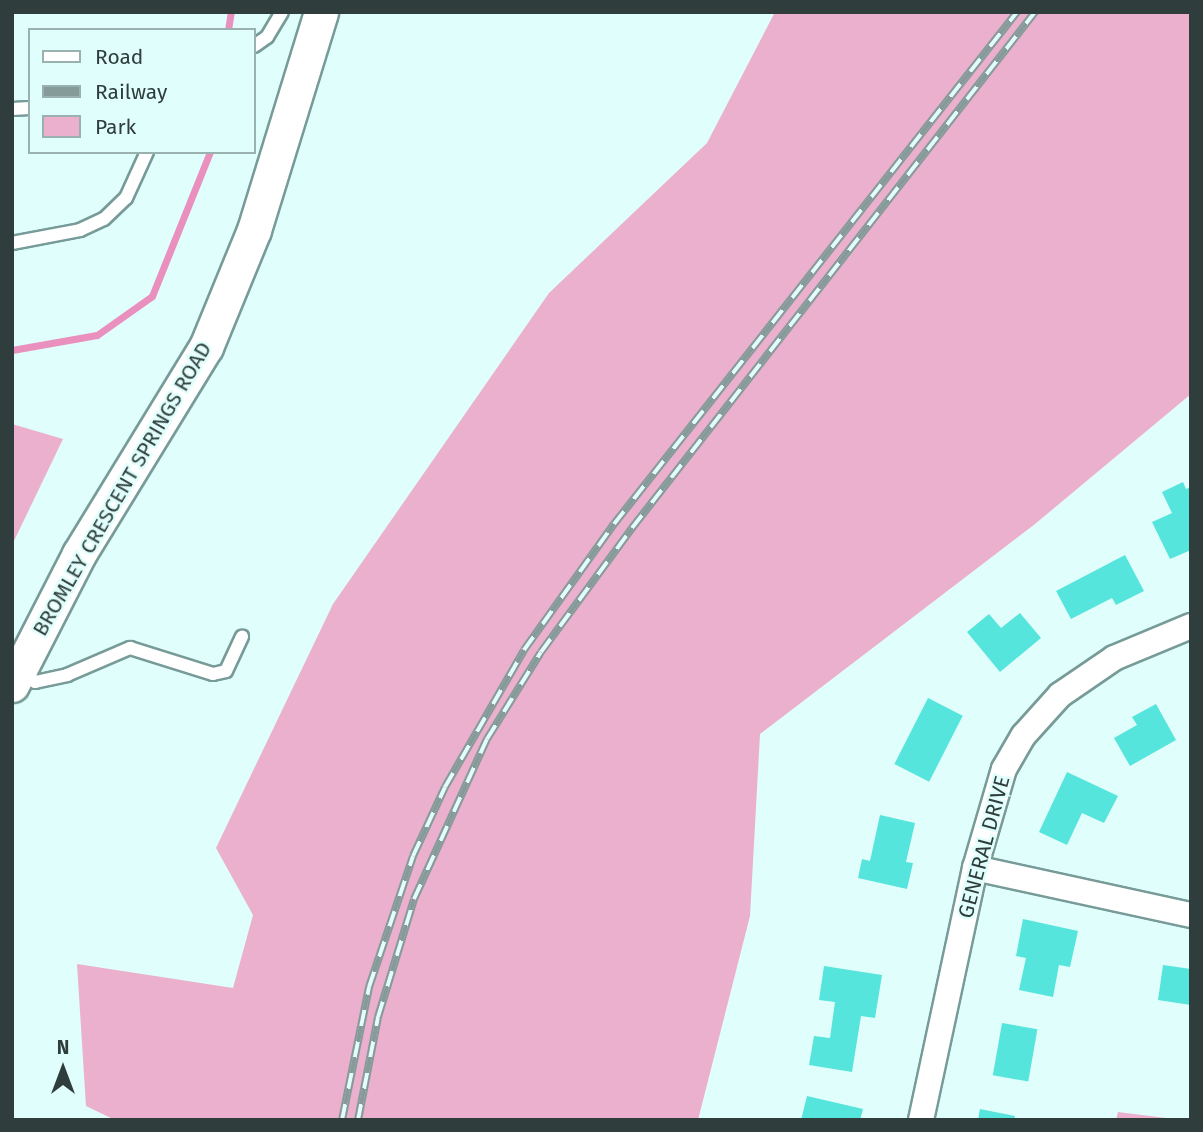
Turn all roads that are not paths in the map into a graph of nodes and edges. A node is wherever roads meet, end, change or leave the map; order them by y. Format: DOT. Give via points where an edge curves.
graph roads {
  1 [pos="282,12"];
  2 [pos="321,12"];
  3 [pos="256,45"];
  4 [pos="146,154"];
  5 [pos="12,243"];
  6 [pos="1191,626"];
  7 [pos="242,637"];
  8 [pos="15,677"];
  9 [pos="975,868"];
  10 [pos="1191,915"];
  11 [pos="921,1120"];
  1 -- 3 [label="lane" via="267,37"];
  2 -- 8 [label="street, BROMLEY CRESCENT SPRINGS ROAD" via="254,230 206,347 79,554"];
  4 -- 5 [label="lane" via="126,198 104,219 80,230"];
  6 -- 9 [label="street, GENERAL DRIVE" via="1114,658 1060,695 1024,735 992,801"];
  7 -- 8 [label="lane" via="226,671 213,674 130,648 67,675 35,682"];
  9 -- 10 [label="street"];
  9 -- 11 [label="street, GENERAL DRIVE"];
}
